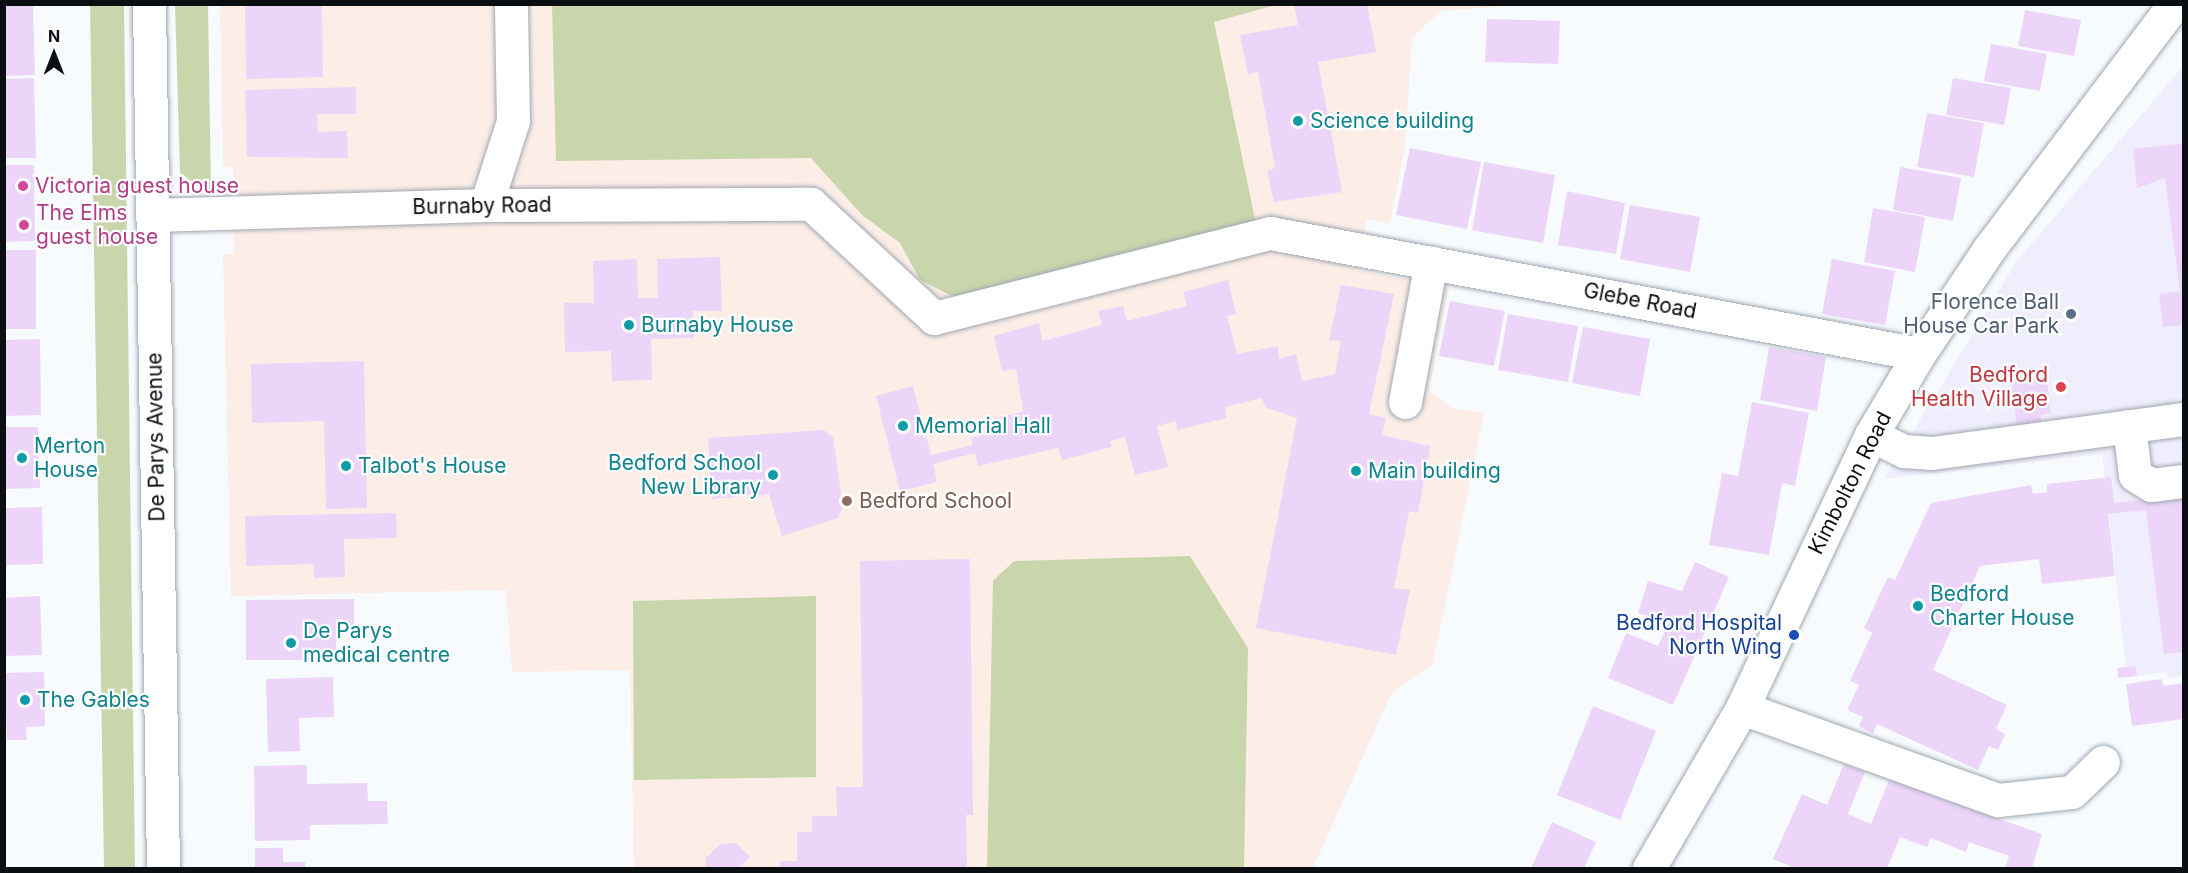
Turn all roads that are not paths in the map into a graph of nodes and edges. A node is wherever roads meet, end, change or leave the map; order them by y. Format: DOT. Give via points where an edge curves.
graph roads {
  1 [pos="149,4"];
  2 [pos="511,4"];
  3 [pos="2174,4"];
  4 [pos="811,204"];
  5 [pos="486,205"];
  6 [pos="152,215"];
  7 [pos="1431,262"];
  8 [pos="1919,354"];
  9 [pos="1405,402"];
  10 [pos="2184,419"];
  11 [pos="2129,426"];
  12 [pos="1871,435"];
  13 [pos="2184,481"];
  14 [pos="1742,708"];
  15 [pos="2103,762"];
  16 [pos="1667,854"];
  17 [pos="163,868"];
  18 [pos="1649,868"];
  1 -- 6 [label="street, De Parys Avenue"];
  2 -- 5 [label="street" via="513,121"];
  3 -- 8 [label="street, Kimbolton Road" via="1989,249"];
  4 -- 5 [label="street, Burnaby Road"];
  4 -- 7 [label="street, Glebe Road" via="934,318 1270,233"];
  5 -- 6 [label="street, Burnaby Road"];
  6 -- 17 [label="street, De Parys Avenue"];
  7 -- 8 [label="street, Glebe Road"];
  7 -- 9 [label="street"];
  8 -- 12 [label="street, Kimbolton Road"];
  10 -- 11 [label="street"];
  11 -- 12 [label="street" via="1932,453 1904,451"];
  11 -- 13 [label="street" via="2135,475 2151,485"];
  12 -- 14 [label="street, Kimbolton Road"];
  14 -- 15 [label="street" via="1998,800 2072,792"];
  14 -- 16 [label="street, Kimbolton Road"];
  16 -- 18 [label="street, Kimbolton Road"];
}
